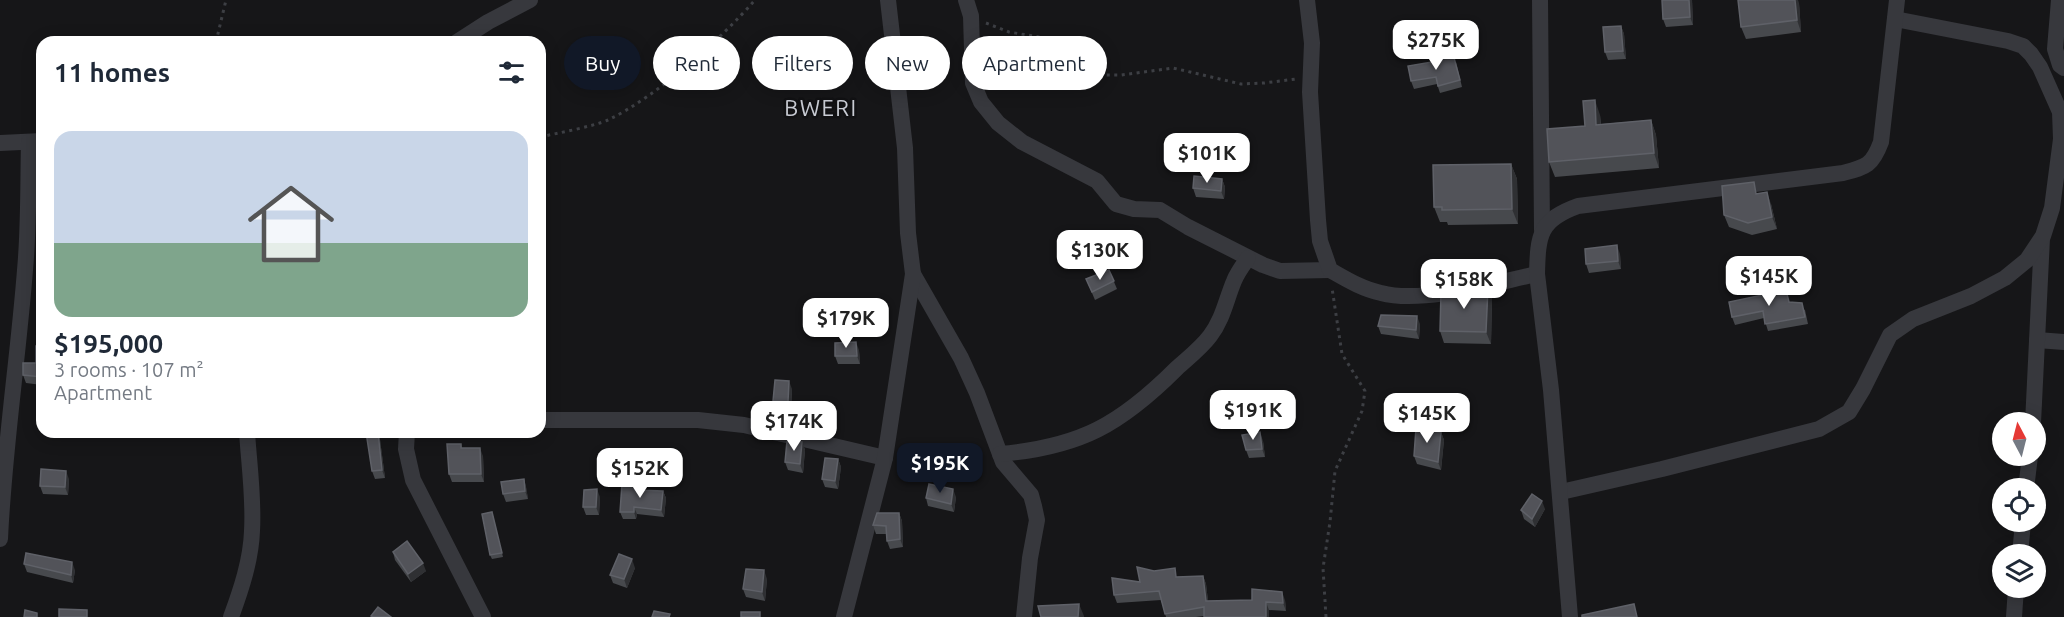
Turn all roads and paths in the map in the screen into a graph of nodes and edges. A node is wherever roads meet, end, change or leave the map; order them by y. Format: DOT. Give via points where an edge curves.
graph roads {
  1 [pos="226,0"];
  2 [pos="530,0"];
  3 [pos="755,0"];
  4 [pos="888,0"];
  5 [pos="1307,0"];
  6 [pos="1540,0"];
  7 [pos="1897,0"];
  8 [pos="2059,0"];
  9 [pos="969,8"];
  10 [pos="1895,19"];
  11 [pos="217,36"];
  12 [pos="466,36"];
  13 [pos="2064,68"];
  14 [pos="1310,76"];
  15 [pos="546,135"];
  16 [pos="35,141"];
  17 [pos="0,143"];
  18 [pos="1542,230"];
  19 [pos="2043,236"];
  20 [pos="1248,258"];
  21 [pos="1330,270"];
  22 [pos="913,274"];
  23 [pos="1538,274"];
  24 [pos="2037,340"];
  25 [pos="2064,342"];
  26 [pos="2034,412"];
  27 [pos="546,420"];
  28 [pos="247,438"];
  29 [pos="407,438"];
  30 [pos="999,454"];
  31 [pos="885,459"];
  32 [pos="1561,492"];
  33 [pos="0,539"];
  34 [pos="2015,598"];
  35 [pos="231,617"];
  36 [pos="483,617"];
  37 [pos="844,617"];
  38 [pos="1024,617"];
  39 [pos="1326,617"];
  40 [pos="1570,617"];
  41 [pos="2014,617"];
  1 -- 11 [label="path"];
  2 -- 12 [label="street"];
  3 -- 15 [label="path" via="693,61 648,95 607,120"];
  4 -- 22 [label="street" via="905,148"];
  5 -- 14 [label="street" via="1312,44"];
  6 -- 18 [label="street"];
  7 -- 10 [label="street"];
  8 -- 13 [label="street" via="2055,49"];
  9 -- 14 [label="path" via="1010,32 1039,37 1061,47 1086,70 1098,75 1173,68 1241,84"];
  9 -- 20 [label="street" via="973,83 981,102 998,123 1022,142 1097,181 1116,204 1160,210"];
  10 -- 18 [label="street" via="1881,142 1874,160 1862,168 1578,206 1559,213"];
  10 -- 19 [label="street" via="2008,41 2023,46 2040,67 2060,112 2061,139 2052,208"];
  14 -- 21 [label="street" via="1320,241"];
  16 -- 17 [label="street"];
  16 -- 33 [label="street"];
  18 -- 23 [label="street"];
  19 -- 24 [label="street"];
  19 -- 32 [label="street" via="2027,260 2005,278 1913,319 1890,335 1849,412 1819,429"];
  20 -- 21 [label="street" via="1280,271"];
  20 -- 30 [label="street" via="1234,279 1223,314 1209,337 1127,412 1071,442 1030,452"];
  21 -- 23 [label="street" via="1380,293 1410,297"];
  21 -- 39 [label="path" via="1342,354 1365,392 1362,411 1335,471 1323,568"];
  22 -- 30 [label="street" via="961,358"];
  22 -- 31 [label="street"];
  23 -- 32 [label="street"];
  24 -- 25 [label="street"];
  24 -- 26 [label="street"];
  27 -- 31 [label="street" via="698,420 744,425"];
  28 -- 35 [label="street" via="252,530 241,592"];
  29 -- 36 [label="street" via="413,480"];
  30 -- 38 [label="street" via="1030,495 1037,520"];
  31 -- 37 [label="street"];
  32 -- 40 [label="street"];
  34 -- 41 [label="street"];
}
